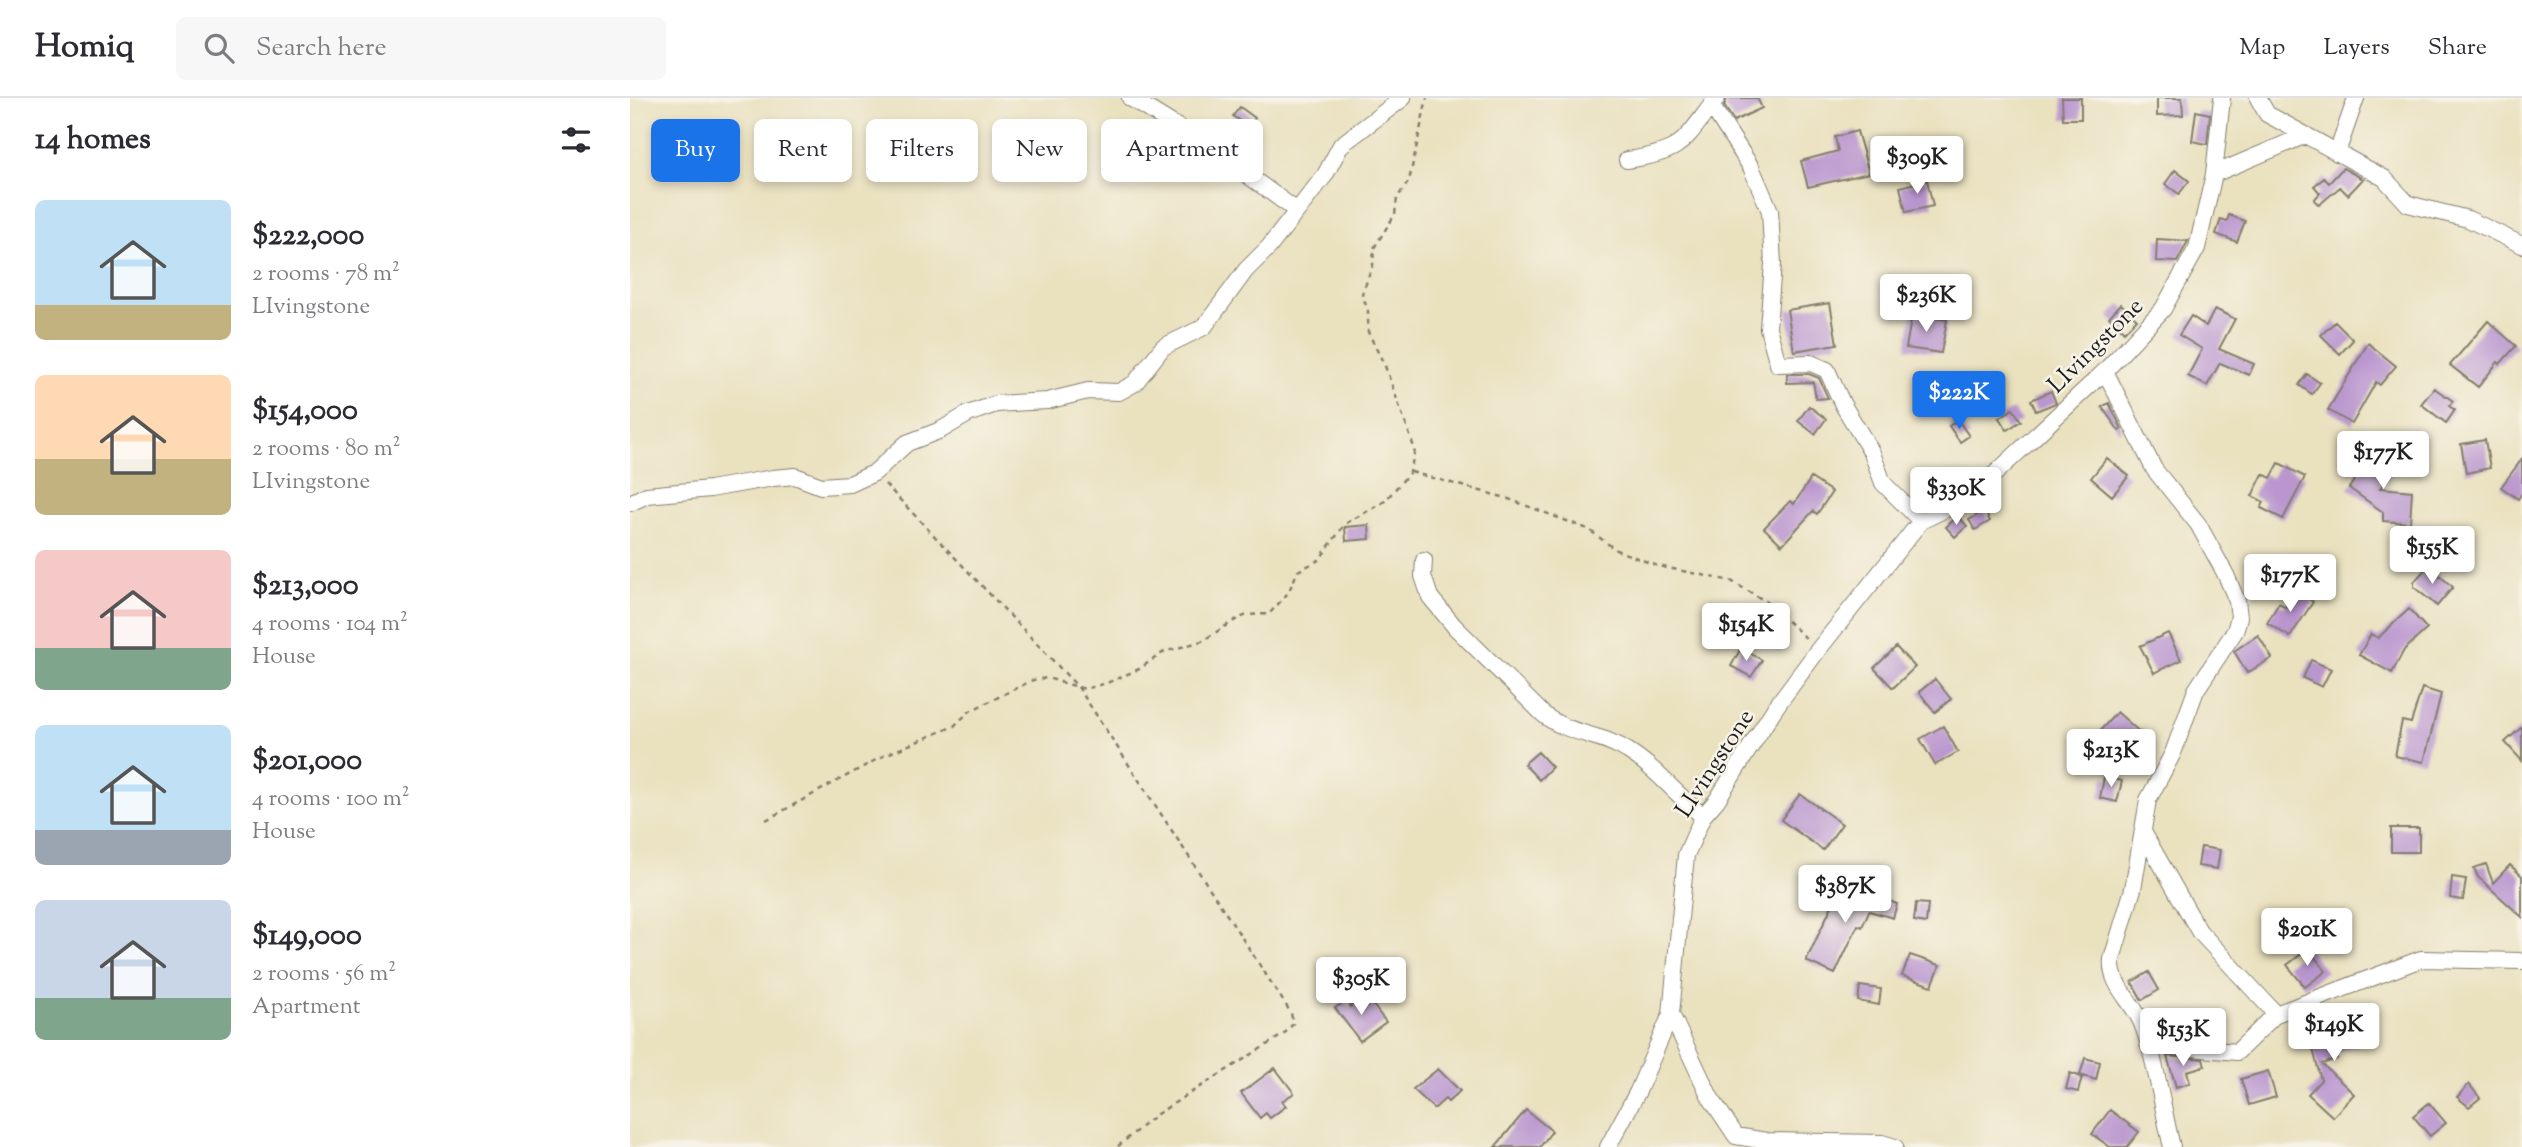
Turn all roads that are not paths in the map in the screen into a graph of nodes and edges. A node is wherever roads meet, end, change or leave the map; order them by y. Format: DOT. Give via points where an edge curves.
graph roads {
  1 [pos="1130,98"];
  2 [pos="1403,98"];
  3 [pos="2222,98"];
  4 [pos="2258,98"];
  5 [pos="2356,98"];
  6 [pos="1714,102"];
  7 [pos="2306,135"];
  8 [pos="2337,153"];
  9 [pos="1628,160"];
  10 [pos="2214,174"];
  11 [pos="1297,211"];
  12 [pos="2522,245"];
  13 [pos="2105,371"];
  14 [pos="630,503"];
  15 [pos="1921,521"];
  16 [pos="1424,560"];
  17 [pos="1703,816"];
  18 [pos="2143,832"];
  19 [pos="2522,961"];
  20 [pos="1671,1014"];
  21 [pos="2276,1014"];
  22 [pos="2148,1044"];
  23 [pos="1748,1143"];
  24 [pos="1608,1147"];
  25 [pos="1895,1147"];
  26 [pos="2172,1147"];
  1 -- 11 [label="street" via="1199,140"];
  2 -- 11 [label="street" via="1341,145"];
  3 -- 10 [label="street, LIvingstone"];
  4 -- 7 [label="street" via="2267,114"];
  5 -- 8 [label="street"];
  6 -- 9 [label="street" via="1686,140 1661,155"];
  6 -- 15 [label="street" via="1770,211 1773,264 1768,328 1773,354 1778,364 1811,363 1828,370 1883,483"];
  7 -- 8 [label="street"];
  7 -- 10 [label="street"];
  8 -- 12 [label="street" via="2384,178 2407,204 2468,219"];
  10 -- 13 [label="street, LIvingstone" via="2196,247 2163,309"];
  11 -- 14 [label="street" via="1204,327 1163,347 1135,383 1119,391 996,404 907,443 874,473 850,484 821,486 795,476 647,495"];
  13 -- 15 [label="street, LIvingstone" via="1970,496"];
  13 -- 18 [label="street" via="2154,469 2198,524 2226,575 2238,609 2235,631 2196,690 2178,742 2148,800"];
  15 -- 17 [label="street, LIvingstone" via="1818,650"];
  16 -- 17 [label="street" via="1423,576 1430,597 1543,714 1556,725 1629,751"];
  17 -- 20 [label="street, LIvingstone" via="1686,855"];
  18 -- 21 [label="street" via="2199,931"];
  18 -- 22 [label="street" via="2111,971 2143,1024"];
  19 -- 21 [label="street" via="2421,959"];
  20 -- 23 [label="street" via="1716,1107 1732,1132"];
  20 -- 24 [label="street, LIvingstone" via="1639,1091"];
  21 -- 22 [label="street" via="2236,1052"];
  22 -- 26 [label="street"];
  23 -- 25 [label="street" via="1882,1143"];
}
